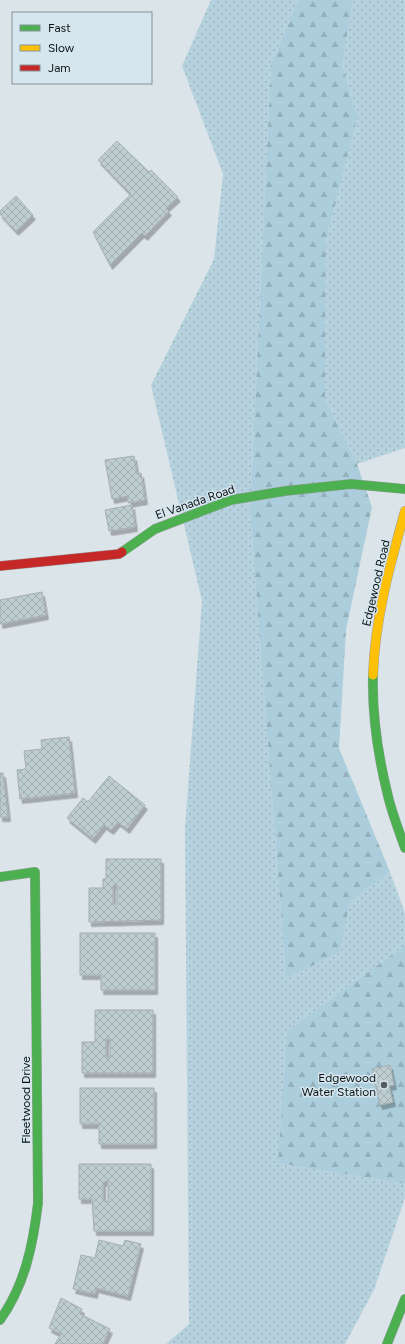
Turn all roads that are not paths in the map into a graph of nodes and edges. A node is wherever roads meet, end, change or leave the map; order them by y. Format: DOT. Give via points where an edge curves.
graph roads {
  1 [pos="405,489"];
  2 [pos="405,511"];
  3 [pos="0,566"];
  4 [pos="405,848"];
  5 [pos="0,877"];
  6 [pos="404,1303"];
  7 [pos="0,1320"];
  8 [pos="379,1344"];
  9 [pos="387,1344"];
  1 -- 3 [label="street, El Vanada Road" via="351,484 232,500 155,529 119,554"];
  2 -- 4 [label="street, Edgewood Road" via="378,620 373,704 386,789"];
  5 -- 7 [label="street, Fleetwood Drive" via="35,872 38,1203 33,1243 24,1277 11,1306"];
  6 -- 8 [label="street"];
  6 -- 9 [label="street"];
}
